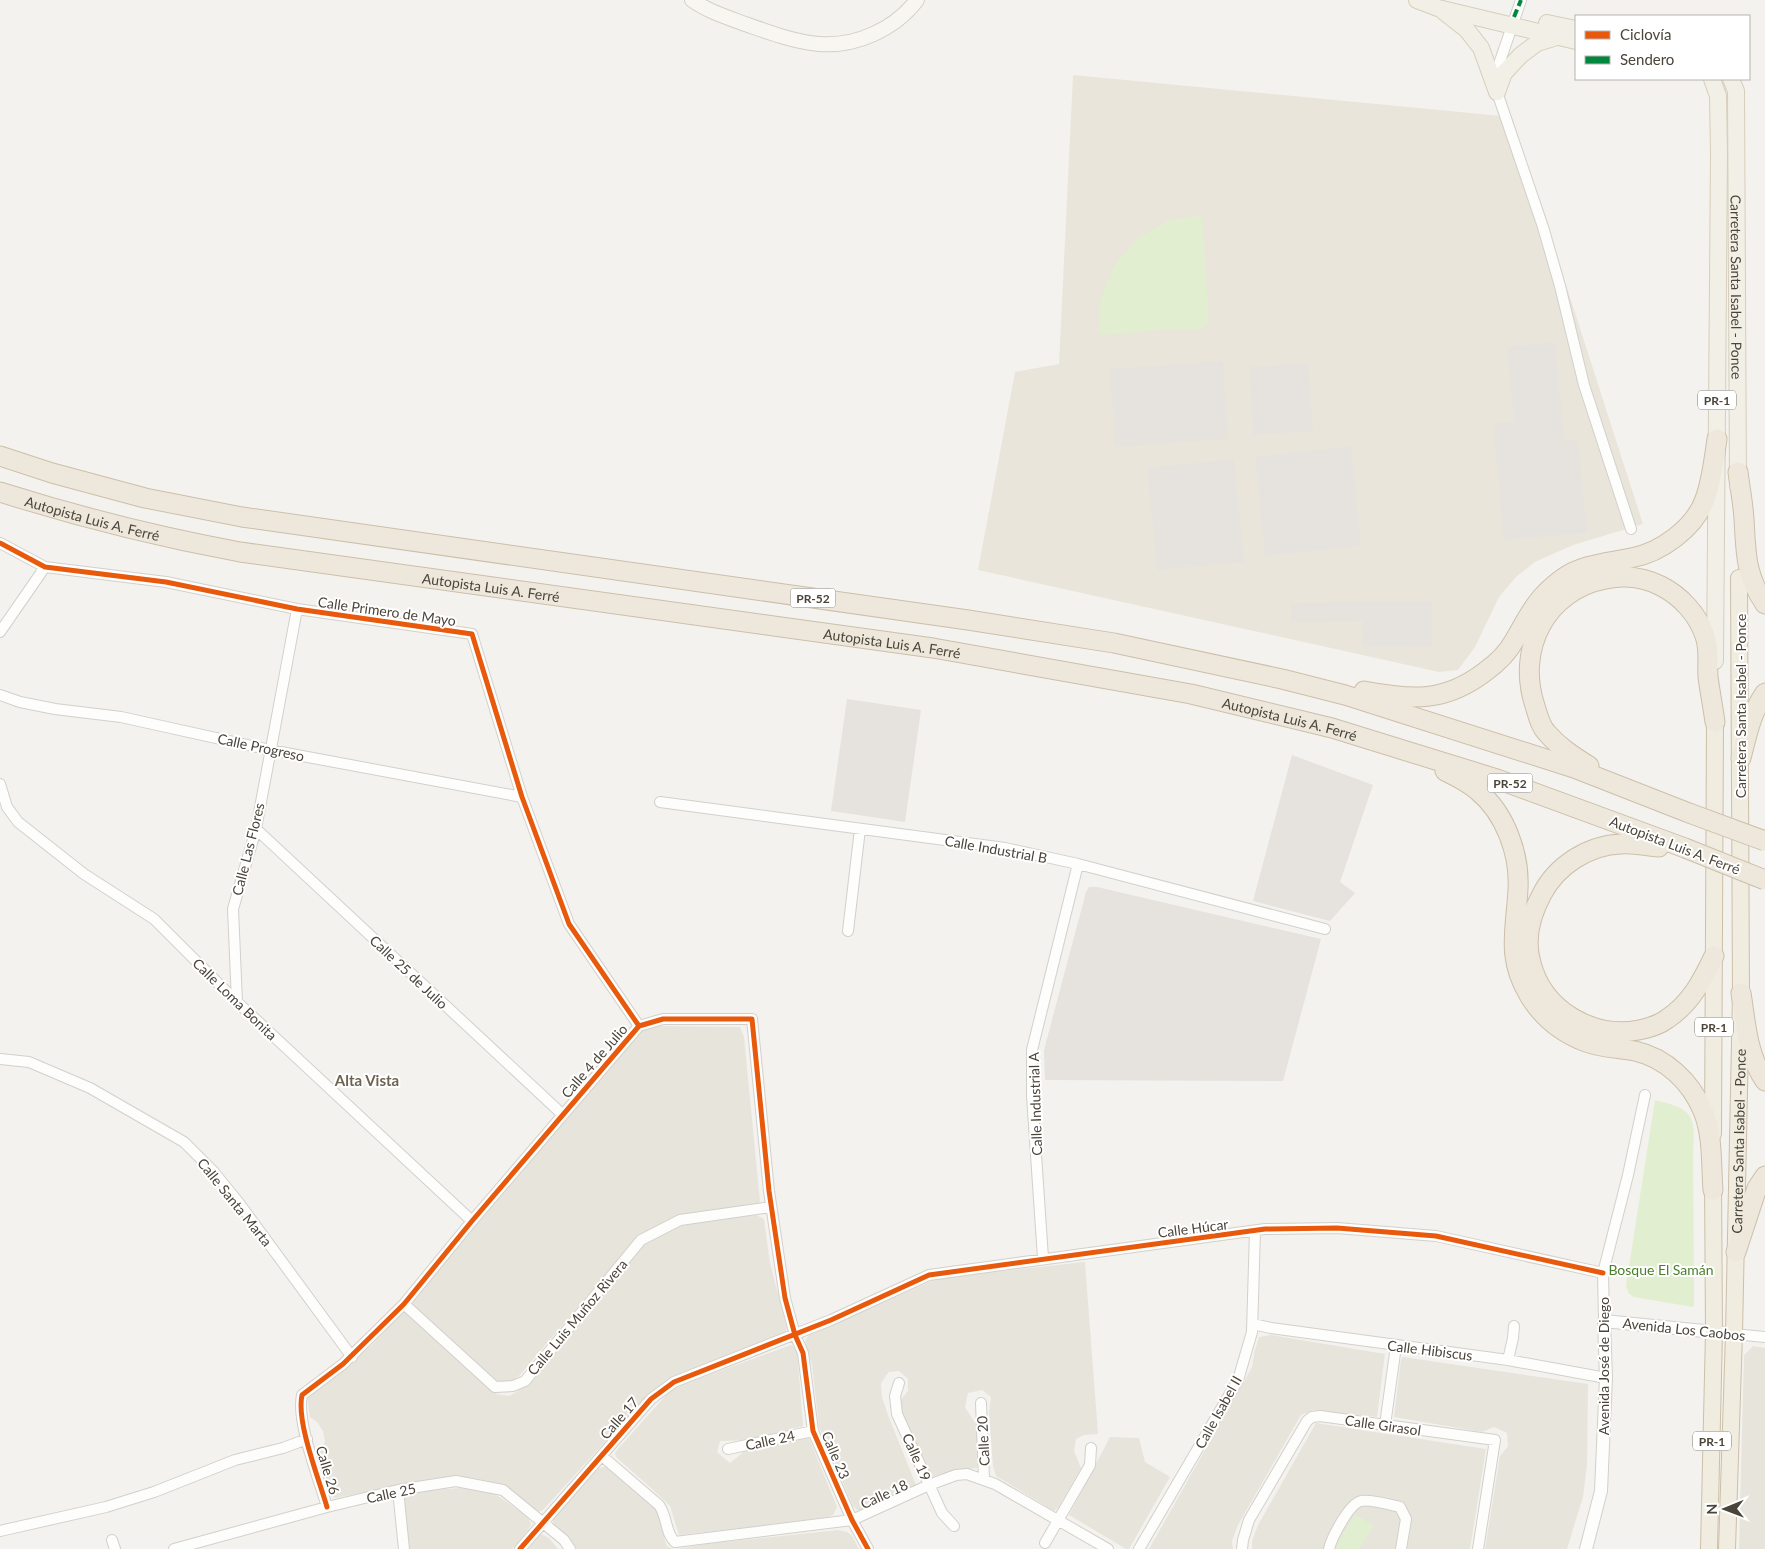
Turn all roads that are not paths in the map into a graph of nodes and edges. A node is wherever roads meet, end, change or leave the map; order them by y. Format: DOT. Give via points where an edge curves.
graph roads {
  1 [pos="692,0"];
  2 [pos="917,0"];
  3 [pos="1417,0"];
  4 [pos="1521,0"];
  5 [pos="1443,4"];
  6 [pos="1513,22"];
  7 [pos="1575,30"];
  8 [pos="1558,37"];
  9 [pos="1575,42"];
  10 [pos="1712,80"];
  11 [pos="1732,80"];
  12 [pos="1496,92"];
  13 [pos="1717,439"];
  14 [pos="0,456"];
  15 [pos="1738,472"];
  16 [pos="0,492"];
  17 [pos="1631,529"];
  18 [pos="0,543"];
  19 [pos="45,567"];
  20 [pos="1739,578"];
  21 [pos="1765,604"];
  22 [pos="297,609"];
  23 [pos="0,632"];
  24 [pos="1282,679"];
  25 [pos="1765,694"];
  26 [pos="0,695"];
  27 [pos="1715,722"];
  28 [pos="1332,728"];
  29 [pos="270,750"];
  30 [pos="1741,758"];
  31 [pos="0,784"];
  32 [pos="1616,785"];
  33 [pos="522,798"];
  34 [pos="660,802"];
  35 [pos="256,829"];
  36 [pos="860,829"];
  37 [pos="1765,841"];
  38 [pos="1685,848"];
  39 [pos="1078,864"];
  40 [pos="1765,880"];
  41 [pos="1325,929"];
  42 [pos="848,932"];
  43 [pos="1714,956"];
  44 [pos="1741,993"];
  45 [pos="237,1002"];
  46 [pos="639,1026"];
  47 [pos="0,1060"];
  48 [pos="1765,1081"];
  49 [pos="1645,1095"];
  50 [pos="562,1114"];
  51 [pos="1765,1176"];
  52 [pos="1713,1190"];
  53 [pos="771,1207"];
  54 [pos="472,1221"];
  55 [pos="1255,1231"];
  56 [pos="1736,1252"];
  57 [pos="1042,1258"];
  58 [pos="1603,1273"];
  59 [pos="404,1304"];
  60 [pos="1604,1321"];
  61 [pos="1253,1324"];
  62 [pos="1514,1326"];
  63 [pos="1714,1332"];
  64 [pos="1734,1334"];
  65 [pos="795,1335"];
  66 [pos="1765,1337"];
  67 [pos="1396,1346"];
  68 [pos="352,1357"];
  69 [pos="1508,1360"];
  70 [pos="1606,1378"];
  71 [pos="899,1383"];
  72 [pos="981,1403"];
  73 [pos="1385,1425"];
  74 [pos="812,1430"];
  75 [pos="306,1439"];
  76 [pos="1091,1448"];
  77 [pos="728,1449"];
  78 [pos="602,1456"];
  79 [pos="984,1479"];
  80 [pos="929,1485"];
  81 [pos="398,1490"];
  82 [pos="327,1507"];
  83 [pos="852,1520"];
  84 [pos="1060,1520"];
  85 [pos="541,1522"];
  86 [pos="954,1526"];
  87 [pos="0,1531"];
  88 [pos="1045,1543"];
  89 [pos="174,1549"];
  90 [pos="404,1549"];
  91 [pos="520,1549"];
  92 [pos="570,1549"];
  93 [pos="868,1549"];
  94 [pos="1108,1549"];
  95 [pos="1140,1549"];
  96 [pos="1242,1549"];
  97 [pos="1329,1549"];
  98 [pos="1401,1549"];
  99 [pos="1478,1549"];
  100 [pos="1586,1549"];
  101 [pos="1709,1549"];
  102 [pos="1727,1549"];
  1 -- 2 [label="main road" via="753,27 806,42 832,44 858,40 882,30 903,16"];
  3 -- 5 [label="main road"];
  4 -- 6 [label="street"];
  5 -- 6 [label="main road"];
  5 -- 12 [label="main road" via="1481,48"];
  6 -- 7 [label="main road"];
  6 -- 8 [label="main road"];
  6 -- 12 [label="street" via="1499,64"];
  8 -- 9 [label="main road"];
  8 -- 12 [label="main road" via="1537,43 1521,55 1504,73"];
  10 -- 13 [label="main road, Carretera Santa Isabel - Ponce / PR-1" via="1718,96 1719,153"];
  11 -- 15 [label="main road, Carretera Santa Isabel - Ponce / PR-1" via="1736,91"];
  12 -- 17 [label="street" via="1543,227 1584,386"];
  13 -- 24 [label="highway" via="1705,500 1678,535 1642,556 1592,566 1565,576 1536,603 1503,656 1466,685 1434,696 1409,697 1353,689 1316,679"];
  13 -- 27 [label="main road, Carretera Santa Isabel - Ponce / PR-1"];
  14 -- 24 [label="highway, PR-52" via="145,498 242,517 968,620 1114,643"];
  15 -- 20 [label="main road, Carretera Santa Isabel - Ponce / PR-1"];
  15 -- 21 [label="highway" via="1746,561 1751,579"];
  16 -- 28 [label="highway, Autopista Luis A. Ferré / PR-52" via="116,526 240,552 932,648 1191,694"];
  18 -- 19 [label="street, Calle Primero de Mayo"];
  19 -- 22 [label="street, Calle Primero de Mayo" via="166,582"];
  19 -- 23 [label="street"];
  20 -- 30 [label="highway, Carretera Santa Isabel - Ponce / PR-1"];
  22 -- 29 [label="street, Calle Las Flores"];
  22 -- 33 [label="street, Calle Primero de Mayo" via="472,634"];
  24 -- 32 [label="highway, PR-52" via="1364,701 1574,768"];
  25 -- 30 [label="highway" via="1750,722"];
  26 -- 29 [label="street, Calle Progreso" via="54,709 121,717"];
  27 -- 32 [label="highway" via="1705,636 1696,617 1683,602 1655,583 1632,577 1598,580 1568,594 1542,622 1534,640 1529,676 1532,696 1546,732 1568,753"];
  27 -- 43 [label="highway, Carretera Santa Isabel - Ponce / PR-1"];
  28 -- 38 [label="highway, Autopista Luis A. Ferré / PR-52" via="1497,779"];
  28 -- 52 [label="highway" via="1440,768 1463,780 1488,800 1507,831 1517,867 1514,953 1520,979 1529,996 1540,1012 1568,1034 1597,1045 1649,1056 1686,1082 1703,1112 1708,1131"];
  29 -- 33 [label="street, Calle Progreso"];
  29 -- 35 [label="street, Calle Las Flores"];
  30 -- 44 [label="highway, Carretera Santa Isabel - Ponce / PR-1"];
  31 -- 45 [label="street, Calle Loma Bonita" via="7,807 18,822 84,874 154,919"];
  32 -- 37 [label="highway, PR-52, bridge"];
  33 -- 46 [label="street, Calle Primero de Mayo" via="570,924"];
  34 -- 36 [label="street, Calle Industrial B"];
  35 -- 45 [label="street, Calle Las Flores" via="233,909"];
  35 -- 50 [label="street, Calle 25 de Julio"];
  36 -- 39 [label="street, Calle Industrial B" via="1005,848"];
  36 -- 42 [label="street"];
  38 -- 40 [label="highway, Autopista Luis A. Ferré / PR-52, bridge"];
  38 -- 43 [label="highway" via="1607,845 1593,848 1569,863 1545,888 1535,907 1528,937 1531,963 1547,996 1559,1009 1585,1025 1615,1032 1650,1028 1666,1020 1698,988"];
  39 -- 41 [label="street, Calle Industrial B"];
  39 -- 57 [label="street, Calle Industrial A" via="1032,1050"];
  43 -- 52 [label="highway, Carretera Santa Isabel - Ponce / PR-1"];
  44 -- 48 [label="highway" via="1753,1060"];
  44 -- 56 [label="highway, Carretera Santa Isabel - Ponce / PR-1"];
  45 -- 54 [label="street, Calle Loma Bonita"];
  46 -- 50 [label="street, Calle 4 de Julio"];
  46 -- 53 [label="street, Calle 4 de Julio" via="663,1019 752,1019"];
  47 -- 68 [label="street, Calle Santa Marta" via="29,1062 90,1088 184,1142 239,1203"];
  49 -- 58 [label="street, Avenida José de Diego"];
  50 -- 54 [label="street, Calle 4 de Julio"];
  51 -- 56 [label="highway" via="1757,1188"];
  52 -- 63 [label="highway, Carretera Santa Isabel - Ponce / PR-1"];
  53 -- 59 [label="street, Calle Luis Muñoz Rivera" via="680,1220 641,1240 525,1381 513,1386 495,1387"];
  53 -- 65 [label="street, Calle 4 de Julio" via="785,1298"];
  54 -- 59 [label="street, Calle 4 de Julio"];
  55 -- 57 [label="street, Calle Húcar"];
  55 -- 58 [label="street, Calle Húcar" via="1337,1228 1436,1236"];
  55 -- 61 [label="street, Calle Isabel II"];
  56 -- 64 [label="highway, Carretera Santa Isabel - Ponce / PR-1"];
  57 -- 65 [label="street, Calle Húcar" via="929,1275"];
  58 -- 60 [label="street, Avenida José de Diego"];
  59 -- 68 [label="street, Calle 4 de Julio"];
  60 -- 63 [label="street, Avenida Los Caobos"];
  60 -- 70 [label="street, Avenida José de Diego"];
  61 -- 67 [label="street, Calle Hibiscus"];
  61 -- 95 [label="street, Calle Isabel II" via="1238,1380"];
  62 -- 69 [label="street"];
  63 -- 64 [label="street, Avenida Los Caobos"];
  63 -- 101 [label="highway, PR-1"];
  64 -- 66 [label="street, Avenida Los Caobos"];
  64 -- 102 [label="highway, PR-1"];
  65 -- 74 [label="street, Calle 23" via="803,1353"];
  65 -- 78 [label="street, Calle 17" via="674,1382 651,1399"];
  67 -- 69 [label="street, Calle Hibiscus"];
  67 -- 73 [label="street"];
  68 -- 75 [label="street, Calle 4 de Julio" via="302,1395"];
  69 -- 70 [label="street, Calle Hibiscus"];
  70 -- 100 [label="street, Avenida José de Diego" via="1601,1490"];
  71 -- 80 [label="street, Calle 19" via="895,1396 897,1414"];
  72 -- 79 [label="street, Calle 20"];
  73 -- 96 [label="street, Calle Girasol" via="1312,1417 1249,1520"];
  73 -- 99 [label="street, Calle Girasol" via="1495,1440"];
  74 -- 77 [label="street, Calle 24"];
  74 -- 83 [label="street, Calle 23"];
  75 -- 82 [label="street, Calle 26"];
  75 -- 87 [label="street" via="235,1460 154,1492"];
  76 -- 84 [label="street" via="1090,1465"];
  78 -- 83 [label="street, Calle 18" via="664,1512 670,1538 675,1542"];
  78 -- 85 [label="street, Calle 17"];
  79 -- 80 [label="street, Calle 18" via="967,1474 956,1475"];
  79 -- 84 [label="street, Calle 18"];
  80 -- 83 [label="street, Calle 18"];
  80 -- 86 [label="street, Calle 19" via="942,1513"];
  81 -- 82 [label="street, Calle 25"];
  81 -- 85 [label="street, Calle 25" via="456,1481 503,1490"];
  81 -- 90 [label="street"];
  82 -- 89 [label="street, Calle 25"];
  83 -- 93 [label="street, Calle 23"];
  84 -- 88 [label="street"];
  84 -- 94 [label="street, Calle 18"];
  85 -- 91 [label="street, Calle 17"];
  85 -- 92 [label="street, Calle 25"];
  97 -- 98 [label="street" via="1332,1538 1354,1504 1362,1500 1400,1507 1406,1518"];
}
